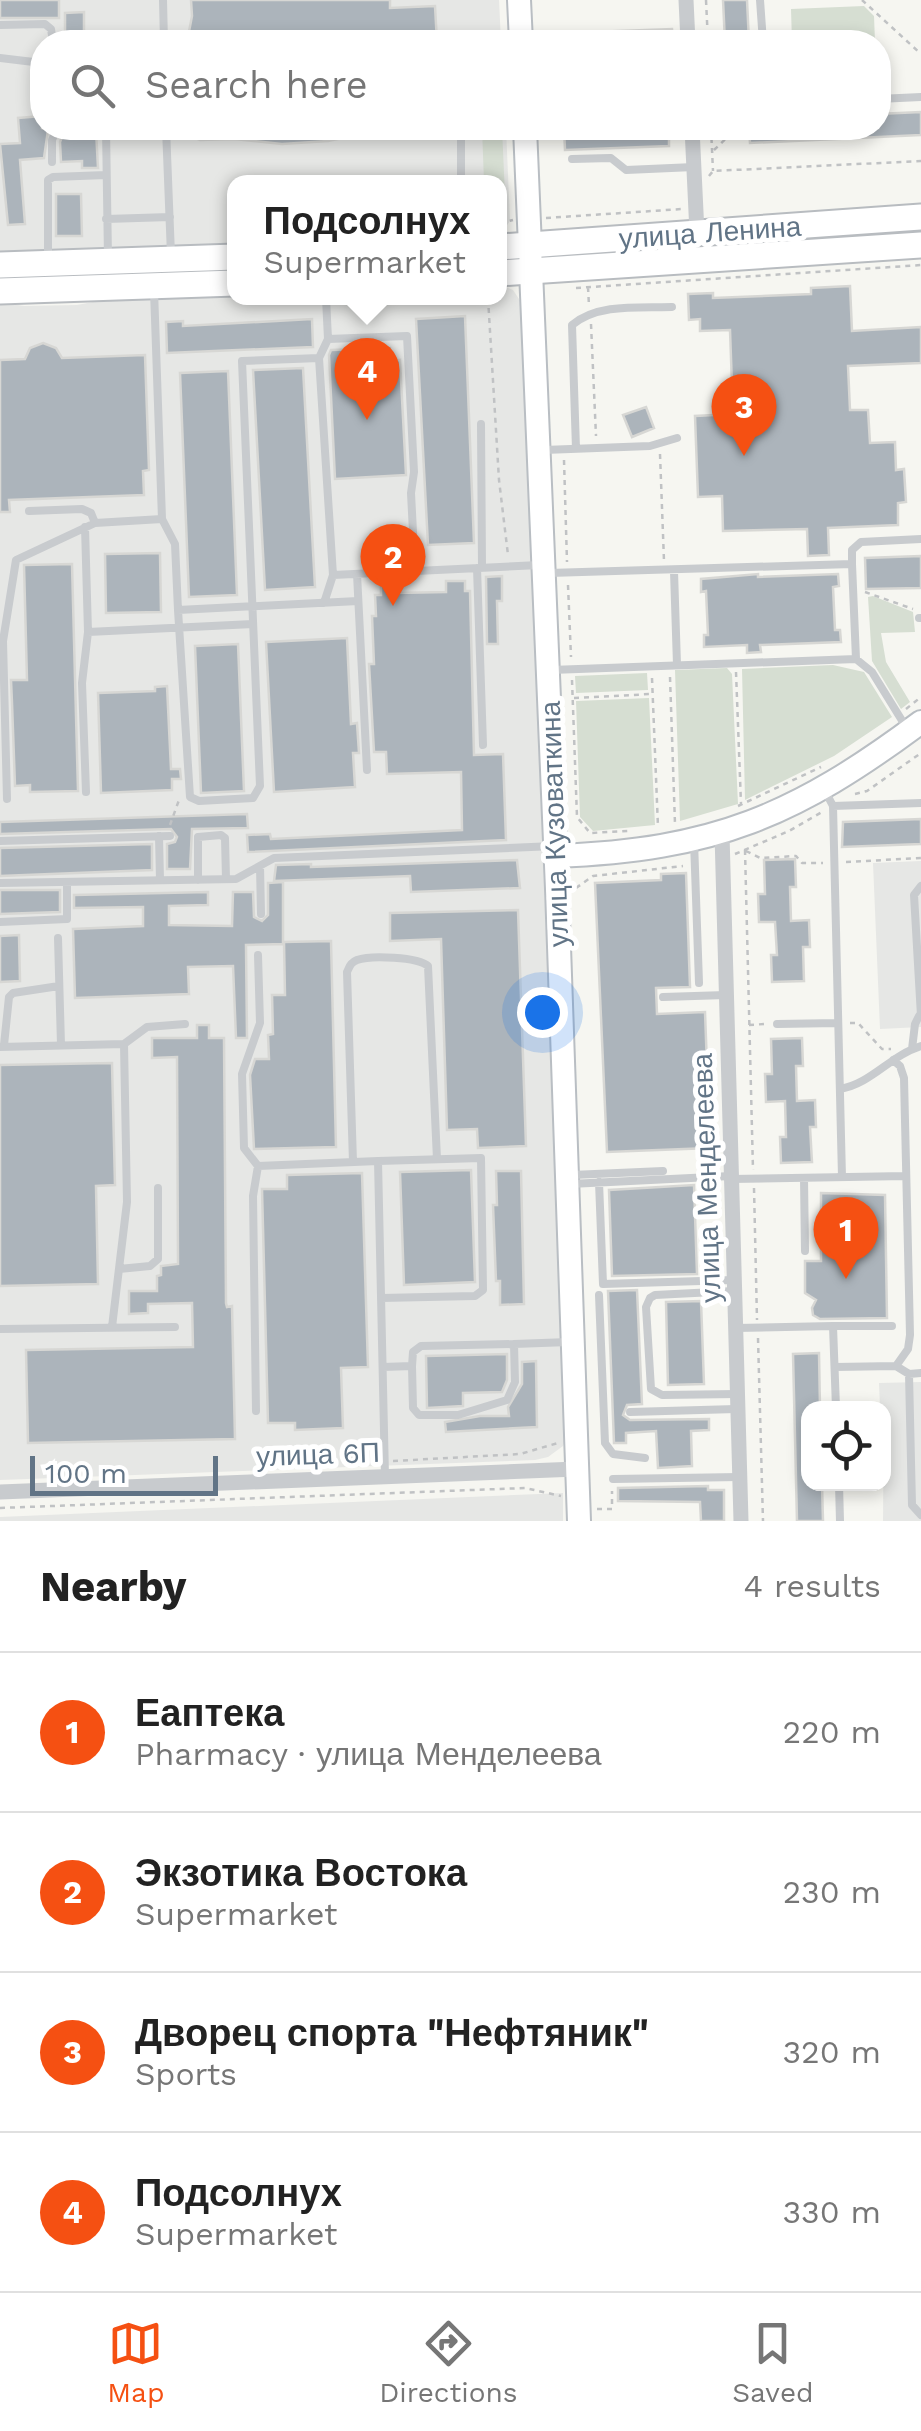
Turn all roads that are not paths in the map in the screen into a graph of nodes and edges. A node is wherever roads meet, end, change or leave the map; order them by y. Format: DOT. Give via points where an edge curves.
graph roads {
  1 [pos="163,0"];
  2 [pos="519,0"];
  3 [pos="686,0"];
  4 [pos="760,0"];
  5 [pos="0,25"];
  6 [pos="51,30"];
  7 [pos="164,30"];
  8 [pos="520,30"];
  9 [pos="687,30"];
  10 [pos="761,30"];
  11 [pos="0,58"];
  12 [pos="30,62"];
  13 [pos="921,97"];
  14 [pos="891,98"];
  15 [pos="52,140"];
  16 [pos="106,140"];
  17 [pos="167,140"];
  18 [pos="462,140"];
  19 [pos="526,140"];
  20 [pos="693,140"];
  21 [pos="572,160"];
  22 [pos="52,162"];
  23 [pos="694,167"];
  24 [pos="106,175"];
  25 [pos="461,175"];
  26 [pos="170,217"];
  27 [pos="921,217"];
  28 [pos="106,219"];
  29 [pos="697,233"];
  30 [pos="530,244"];
  31 [pos="921,245"];
  32 [pos="507,246"];
  33 [pos="227,257"];
  34 [pos="172,260"];
  35 [pos="108,262"];
  36 [pos="48,264"];
  37 [pos="0,266"];
  38 [pos="532,272"];
  39 [pos="507,274"];
  40 [pos="227,283"];
  41 [pos="154,286"];
  42 [pos="0,292"];
  43 [pos="326,305"];
  44 [pos="672,307"];
  45 [pos="328,339"];
  46 [pos="319,358"];
  47 [pos="481,424"];
  48 [pos="678,438"];
  49 [pos="576,449"];
  50 [pos="539,450"];
  51 [pos="29,511"];
  52 [pos="162,519"];
  53 [pos="95,523"];
  54 [pos="85,528"];
  55 [pos="921,539"];
  56 [pos="852,564"];
  57 [pos="480,568"];
  58 [pos="552,570"];
  59 [pos="678,570"];
  60 [pos="414,571"];
  61 [pos="356,574"];
  62 [pos="333,575"];
  63 [pos="358,601"];
  64 [pos="324,603"];
  65 [pos="252,607"];
  66 [pos="178,610"];
  67 [pos="253,624"];
  68 [pos="179,628"];
  69 [pos="88,632"];
  70 [pos="856,660"];
  71 [pos="673,666"];
  72 [pos="560,670"];
  73 [pos="909,723"];
  74 [pos="483,745"];
  75 [pos="367,770"];
  76 [pos="827,787"];
  77 [pos="86,792"];
  78 [pos="7,799"];
  79 [pos="921,803"];
  80 [pos="722,834"];
  81 [pos="160,836"];
  82 [pos="170,836"];
  83 [pos="694,841"];
  84 [pos="0,842"];
  85 [pos="556,851"];
  86 [pos="260,866"];
  87 [pos="226,879"];
  88 [pos="160,880"];
  89 [pos="198,880"];
  90 [pos="67,882"];
  91 [pos="0,883"];
  92 [pos="921,886"];
  93 [pos="261,914"];
  94 [pos="0,922"];
  95 [pos="58,938"];
  96 [pos="258,955"];
  97 [pos="699,983"];
  98 [pos="59,986"];
  99 [pos="726,995"];
  100 [pos="663,997"];
  101 [pos="920,1016"];
  102 [pos="838,1023"];
  103 [pos="186,1024"];
  104 [pos="777,1024"];
  105 [pos="124,1044"];
  106 [pos="61,1045"];
  107 [pos="2,1046"];
  108 [pos="917,1047"];
  109 [pos="893,1060"];
  110 [pos="840,1089"];
  111 [pos="436,1160"];
  112 [pos="378,1161"];
  113 [pos="353,1162"];
  114 [pos="258,1166"];
  115 [pos="663,1170"];
  116 [pos="906,1176"];
  117 [pos="842,1177"];
  118 [pos="731,1178"];
  119 [pos="804,1178"];
  120 [pos="567,1180"];
  121 [pos="599,1182"];
  122 [pos="158,1188"];
  123 [pos="805,1251"];
  124 [pos="119,1269"];
  125 [pos="734,1286"];
  126 [pos="599,1295"];
  127 [pos="381,1298"];
  128 [pos="833,1326"];
  129 [pos="892,1326"];
  130 [pos="112,1327"];
  131 [pos="175,1327"];
  132 [pos="735,1328"];
  133 [pos="0,1329"];
  134 [pos="573,1342"];
  135 [pos="514,1344"];
  136 [pos="412,1366"];
  137 [pos="896,1366"];
  138 [pos="383,1367"];
  139 [pos="835,1367"];
  140 [pos="910,1374"];
  141 [pos="921,1374"];
  142 [pos="737,1401"];
  143 [pos="836,1401"];
  144 [pos="256,1410"];
  145 [pos="630,1412"];
  146 [pos="916,1419"];
  147 [pos="604,1432"];
  148 [pos="569,1435"];
  149 [pos="645,1458"];
  150 [pos="385,1469"];
  151 [pos="577,1469"];
  152 [pos="740,1476"];
  153 [pos="613,1479"];
  154 [pos="838,1491"];
  155 [pos="0,1492"];
  156 [pos="574,1510"];
  157 [pos="921,1515"];
  158 [pos="741,1521"];
  159 [pos="840,1521"];
  1 -- 7 [label="lane"];
  2 -- 8 [label="main road"];
  3 -- 9 [label="street"];
  4 -- 10 [label="lane"];
  5 -- 6 [label="lane" via="44,24"];
  11 -- 12 [label="lane"];
  13 -- 14 [label="lane"];
  15 -- 22 [label="lane"];
  16 -- 24 [label="lane"];
  17 -- 26 [label="lane"];
  18 -- 25 [label="lane"];
  19 -- 30 [label="main road, улица Кузоваткина"];
  20 -- 23 [label="street"];
  21 -- 23 [label="lane" via="611,158 626,170"];
  23 -- 29 [label="street"];
  24 -- 28 [label="lane"];
  24 -- 36 [label="lane" via="48,180"];
  26 -- 28 [label="lane"];
  26 -- 34 [label="lane"];
  27 -- 29 [label="main road, улица Ленина"];
  28 -- 35 [label="lane"];
  29 -- 30 [label="main road, улица Ленина"];
  30 -- 32 [label="main road, улица Ленина"];
  30 -- 38 [label="main road, улица Кузоваткина"];
  31 -- 38 [label="main road, улица Ленина"];
  33 -- 34 [label="main road"];
  34 -- 35 [label="main road"];
  35 -- 36 [label="main road"];
  36 -- 37 [label="main road"];
  38 -- 39 [label="main road, улица Ленина"];
  38 -- 50 [label="main road, улица Кузоваткина"];
  40 -- 41 [label="main road"];
  41 -- 42 [label="main road"];
  41 -- 52 [label="lane"];
  43 -- 45 [label="lane"];
  44 -- 49 [label="lane" via="604,310 576,321"];
  45 -- 46 [label="lane"];
  45 -- 60 [label="lane" via="408,336"];
  46 -- 62 [label="lane"];
  46 -- 65 [label="lane" via="242,361"];
  47 -- 57 [label="lane"];
  48 -- 49 [label="lane"];
  49 -- 50 [label="lane"];
  50 -- 58 [label="main road, улица Кузоваткина"];
  51 -- 53 [label="lane" via="88,510"];
  52 -- 53 [label="lane"];
  52 -- 66 [label="lane" via="175,544"];
  53 -- 54 [label="lane"];
  54 -- 69 [label="lane"];
  54 -- 78 [label="lane" via="16,560 4,628"];
  55 -- 56 [label="lane" via="862,542 852,550"];
  56 -- 59 [label="lane"];
  56 -- 70 [label="lane"];
  57 -- 58 [label="lane"];
  57 -- 60 [label="lane"];
  57 -- 74 [label="lane"];
  58 -- 59 [label="lane"];
  58 -- 72 [label="main road, улица Кузоваткина"];
  59 -- 71 [label="lane"];
  60 -- 61 [label="lane"];
  61 -- 62 [label="lane"];
  61 -- 63 [label="lane"];
  62 -- 64 [label="lane"];
  63 -- 64 [label="lane"];
  63 -- 75 [label="lane"];
  64 -- 65 [label="lane"];
  65 -- 66 [label="lane"];
  65 -- 67 [label="lane"];
  66 -- 68 [label="lane"];
  67 -- 68 [label="lane"];
  67 -- 68 [label="lane" via="260,786 248,800 190,797"];
  68 -- 69 [label="lane"];
  69 -- 77 [label="lane" via="82,683"];
  70 -- 71 [label="lane"];
  70 -- 73 [label="lane"];
  71 -- 72 [label="lane"];
  72 -- 85 [label="main road, улица Кузоваткина"];
  73 -- 76 [label="main road"];
  76 -- 79 [label="lane"];
  76 -- 80 [label="main road"];
  76 -- 102 [label="lane"];
  80 -- 83 [label="main road"];
  80 -- 99 [label="street, улица Менделеева"];
  81 -- 82 [label="lane"];
  81 -- 84 [label="lane"];
  81 -- 88 [label="lane"];
  83 -- 85 [label="main road" via="623,852"];
  83 -- 97 [label="lane"];
  85 -- 86 [label="lane" via="274,858"];
  85 -- 120 [label="main road, улица Кузоваткина"];
  86 -- 87 [label="lane"];
  86 -- 93 [label="lane"];
  87 -- 89 [label="lane"];
  87 -- 89 [label="lane" via="221,835 198,837"];
  88 -- 89 [label="lane"];
  88 -- 90 [label="lane"];
  90 -- 91 [label="lane"];
  90 -- 94 [label="lane" via="67,919"];
  92 -- 101 [label="lane" via="914,895"];
  95 -- 98 [label="lane"];
  96 -- 114 [label="lane" via="260,1023 242,1074 244,1148"];
  98 -- 106 [label="lane"];
  98 -- 107 [label="lane" via="9,997"];
  99 -- 100 [label="lane"];
  99 -- 118 [label="street, улица Менделеева"];
  101 -- 108 [label="lane"];
  102 -- 104 [label="lane"];
  102 -- 110 [label="lane"];
  103 -- 105 [label="lane" via="147,1026"];
  105 -- 106 [label="lane"];
  105 -- 124 [label="lane" via="127,1202"];
  106 -- 107 [label="lane"];
  108 -- 109 [label="lane"];
  109 -- 110 [label="lane"];
  109 -- 116 [label="lane" via="904,1078"];
  110 -- 117 [label="lane"];
  111 -- 112 [label="lane"];
  111 -- 113 [label="lane" via="428,966 418,958 362,959 347,972"];
  111 -- 127 [label="lane" via="481,1158 484,1290 475,1296"];
  112 -- 113 [label="lane"];
  112 -- 127 [label="lane"];
  113 -- 114 [label="lane"];
  114 -- 144 [label="lane"];
  115 -- 120 [label="lane"];
  116 -- 117 [label="lane"];
  116 -- 137 [label="lane" via="910,1335"];
  117 -- 119 [label="lane"];
  118 -- 119 [label="lane"];
  118 -- 121 [label="lane"];
  118 -- 125 [label="street, улица Менделеева"];
  119 -- 123 [label="lane"];
  120 -- 121 [label="lane"];
  120 -- 134 [label="main road, улица Кузоваткина"];
  121 -- 125 [label="lane" via="604,1284"];
  122 -- 124 [label="lane" via="158,1259"];
  124 -- 130 [label="lane"];
  125 -- 132 [label="street, улица Менделеева"];
  125 -- 142 [label="lane" via="655,1294 646,1307 652,1390"];
  126 -- 147 [label="lane"];
  127 -- 138 [label="lane"];
  128 -- 129 [label="lane"];
  128 -- 132 [label="lane"];
  128 -- 139 [label="lane"];
  130 -- 131 [label="lane"];
  130 -- 133 [label="lane"];
  132 -- 142 [label="street, улица Менделеева"];
  134 -- 135 [label="lane"];
  134 -- 148 [label="main road, улица Кузоваткина"];
  135 -- 136 [label="lane" via="421,1346"];
  135 -- 136 [label="lane" via="512,1396 458,1415 414,1412"];
  136 -- 138 [label="lane"];
  137 -- 139 [label="lane"];
  137 -- 140 [label="lane"];
  138 -- 150 [label="lane"];
  139 -- 143 [label="lane"];
  140 -- 141 [label="lane"];
  140 -- 146 [label="lane"];
  142 -- 145 [label="lane"];
  142 -- 152 [label="street, улица Менделеева"];
  146 -- 157 [label="lane" via="912,1505"];
  147 -- 148 [label="lane"];
  147 -- 149 [label="lane" via="614,1454"];
  148 -- 151 [label="main road, улица Кузоваткина"];
  150 -- 151 [label="street, улица 6П"];
  150 -- 155 [label="street, улица 6П"];
  151 -- 156 [label="main road, улица Кузоваткина"];
  152 -- 153 [label="lane"];
  152 -- 158 [label="street, улица Менделеева"];
  154 -- 159 [label="lane"];
}
